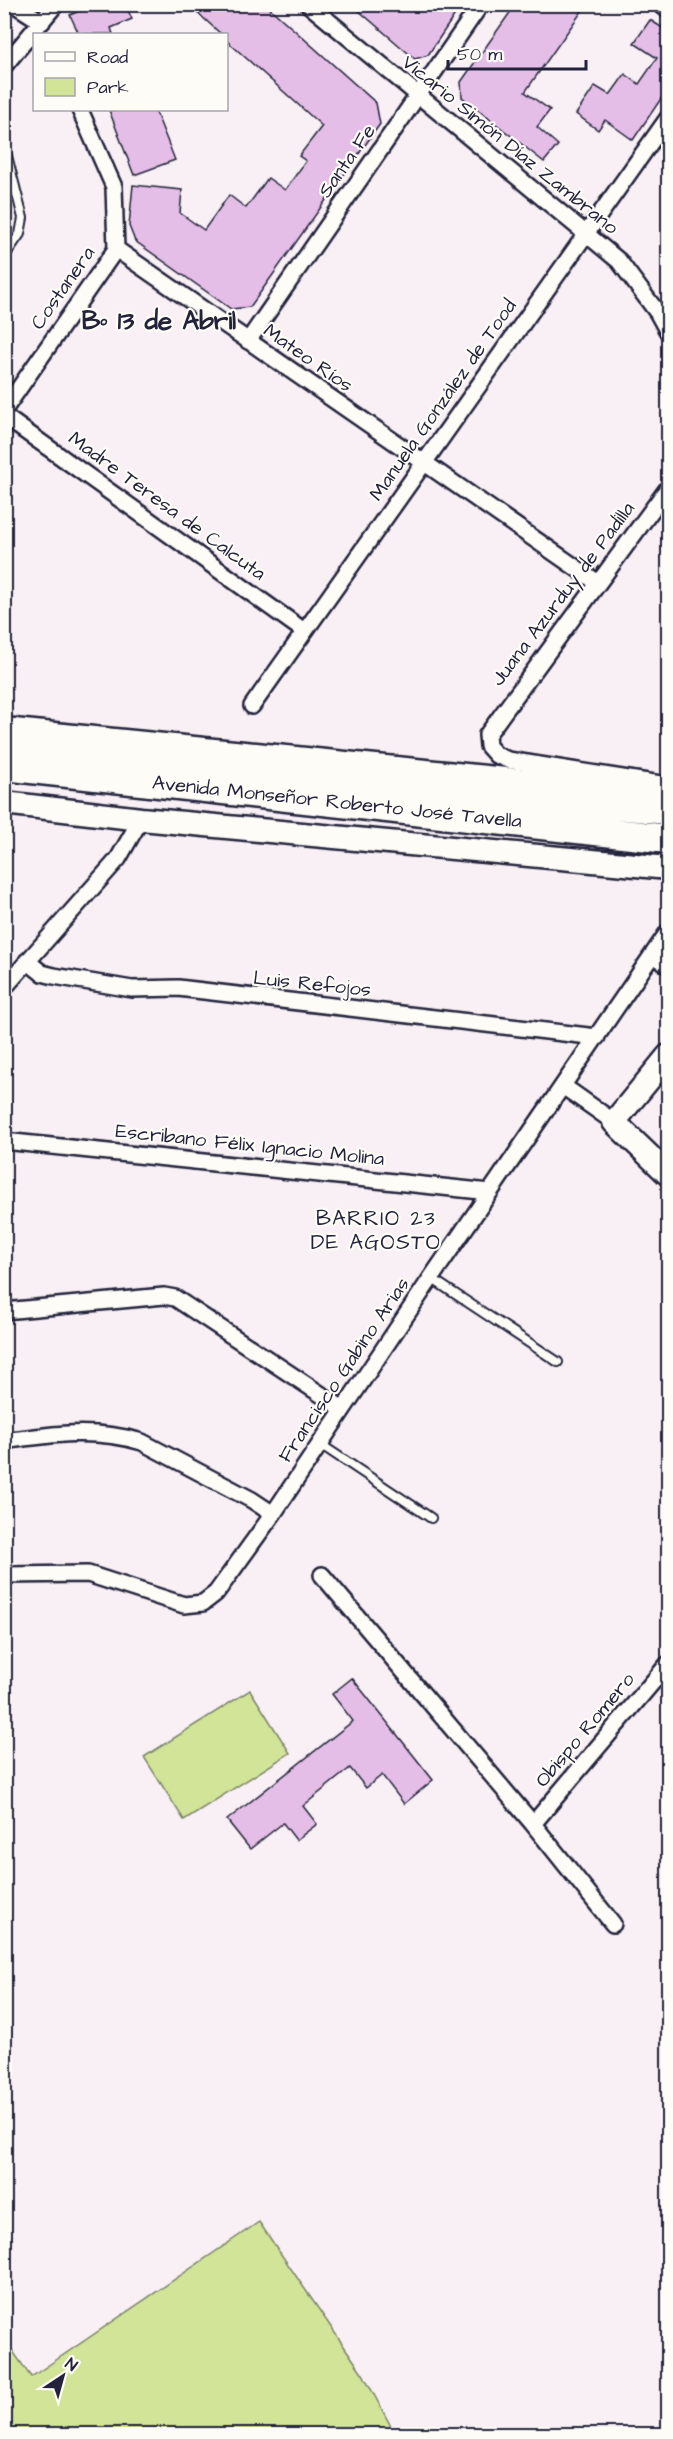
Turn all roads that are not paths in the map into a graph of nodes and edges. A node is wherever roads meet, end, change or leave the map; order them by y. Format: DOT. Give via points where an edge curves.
graph roads {
  1 [pos="14,4"];
  2 [pos="56,4"];
  3 [pos="308,4"];
  4 [pos="482,4"];
  5 [pos="660,4"];
  6 [pos="669,10"];
  7 [pos="44,28"];
  8 [pos="33,38"];
  9 [pos="4,66"];
  10 [pos="417,97"];
  11 [pos="80,111"];
  12 [pos="669,118"];
  13 [pos="4,144"];
  14 [pos="7,159"];
  15 [pos="587,235"];
  16 [pos="116,249"];
  17 [pos="4,257"];
  18 [pos="669,332"];
  19 [pos="248,341"];
  20 [pos="4,410"];
  21 [pos="4,416"];
  22 [pos="424,464"];
  23 [pos="669,488"];
  24 [pos="598,583"];
  25 [pos="304,631"];
  26 [pos="252,706"];
  27 [pos="4,729"];
  28 [pos="4,746"];
  29 [pos="4,766"];
  30 [pos="669,785"];
  31 [pos="669,795"];
  32 [pos="4,803"];
  33 [pos="669,810"];
  34 [pos="141,819"];
  35 [pos="669,839"];
  36 [pos="669,868"];
  37 [pos="669,932"];
  38 [pos="652,954"];
  39 [pos="27,961"];
  40 [pos="669,966"];
  41 [pos="5,987"];
  42 [pos="597,1037"];
  43 [pos="669,1056"];
  44 [pos="562,1086"];
  45 [pos="614,1122"];
  46 [pos="4,1142"];
  47 [pos="669,1174"];
  48 [pos="490,1192"];
  49 [pos="430,1278"];
  50 [pos="4,1311"];
  51 [pos="558,1362"];
  52 [pos="343,1409"];
  53 [pos="4,1441"];
  54 [pos="320,1444"];
  55 [pos="273,1514"];
  56 [pos="431,1518"];
  57 [pos="4,1575"];
  58 [pos="322,1575"];
  59 [pos="669,1664"];
  60 [pos="533,1824"];
  61 [pos="614,1924"];
  1 -- 7 [label="street"];
  2 -- 7 [label="street"];
  3 -- 10 [label="street, Vicario Simón Díaz Zambrano"];
  4 -- 10 [label="street, Santa Fe"];
  5 -- 6 [label="street"];
  8 -- 9 [label="street"];
  10 -- 15 [label="street, Vicario Simón Díaz Zambrano"];
  10 -- 19 [label="street, Santa Fe"];
  11 -- 16 [label="street" via="114,188"];
  12 -- 15 [label="street, Manuela González de Tood"];
  13 -- 14 [label="lane"];
  14 -- 17 [label="lane" via="23,218 20,234"];
  15 -- 18 [label="street, Vicario Simón Díaz Zambrano" via="619,261"];
  15 -- 22 [label="street, Manuela González de Tood"];
  16 -- 19 [label="street, Mateo Ríos"];
  16 -- 20 [label="street, Costanera"];
  19 -- 22 [label="street, Mateo Ríos"];
  21 -- 25 [label="street, Madre Teresa de Calcuta"];
  22 -- 24 [label="street, Mateo Ríos"];
  22 -- 25 [label="street, Manuela González de Tood"];
  23 -- 24 [label="street, Juana Azurduy de Padilla"];
  24 -- 30 [label="street, Juana Azurduy de Padilla" via="492,725 487,735 488,746 508,760"];
  25 -- 26 [label="street, Manuela González de Tood"];
  27 -- 31 [label="street"];
  28 -- 33 [label="highway, Avenida Monseñor Roberto José Tavella"];
  29 -- 35 [label="highway, Avenida Monseñor Roberto José Tavella"];
  32 -- 34 [label="street"];
  34 -- 36 [label="street"];
  34 -- 39 [label="street" via="118,859"];
  37 -- 38 [label="street, Francisco Gabino Arias"];
  38 -- 40 [label="street"];
  38 -- 42 [label="street, Francisco Gabino Arias"];
  39 -- 41 [label="street"];
  39 -- 42 [label="street, Luis Refojos" via="42,973 132,989 178,988"];
  42 -- 44 [label="street, Francisco Gabino Arias"];
  43 -- 45 [label="street"];
  44 -- 45 [label="street"];
  44 -- 48 [label="street, Francisco Gabino Arias"];
  45 -- 47 [label="street"];
  46 -- 48 [label="street, Escribano Félix Ignacio Molina"];
  48 -- 49 [label="street, Francisco Gabino Arias"];
  49 -- 51 [label="lane"];
  49 -- 52 [label="street, Francisco Gabino Arias"];
  50 -- 52 [label="street" via="175,1298"];
  52 -- 54 [label="street, Francisco Gabino Arias"];
  53 -- 55 [label="street" via="64,1433 124,1436 142,1442"];
  54 -- 55 [label="street, Francisco Gabino Arias"];
  54 -- 56 [label="lane"];
  55 -- 57 [label="street, Francisco Gabino Arias" via="216,1593 202,1603 184,1605 88,1574"];
  58 -- 60 [label="street"];
  59 -- 60 [label="street, Obispo Romero"];
  60 -- 61 [label="street"];
}
